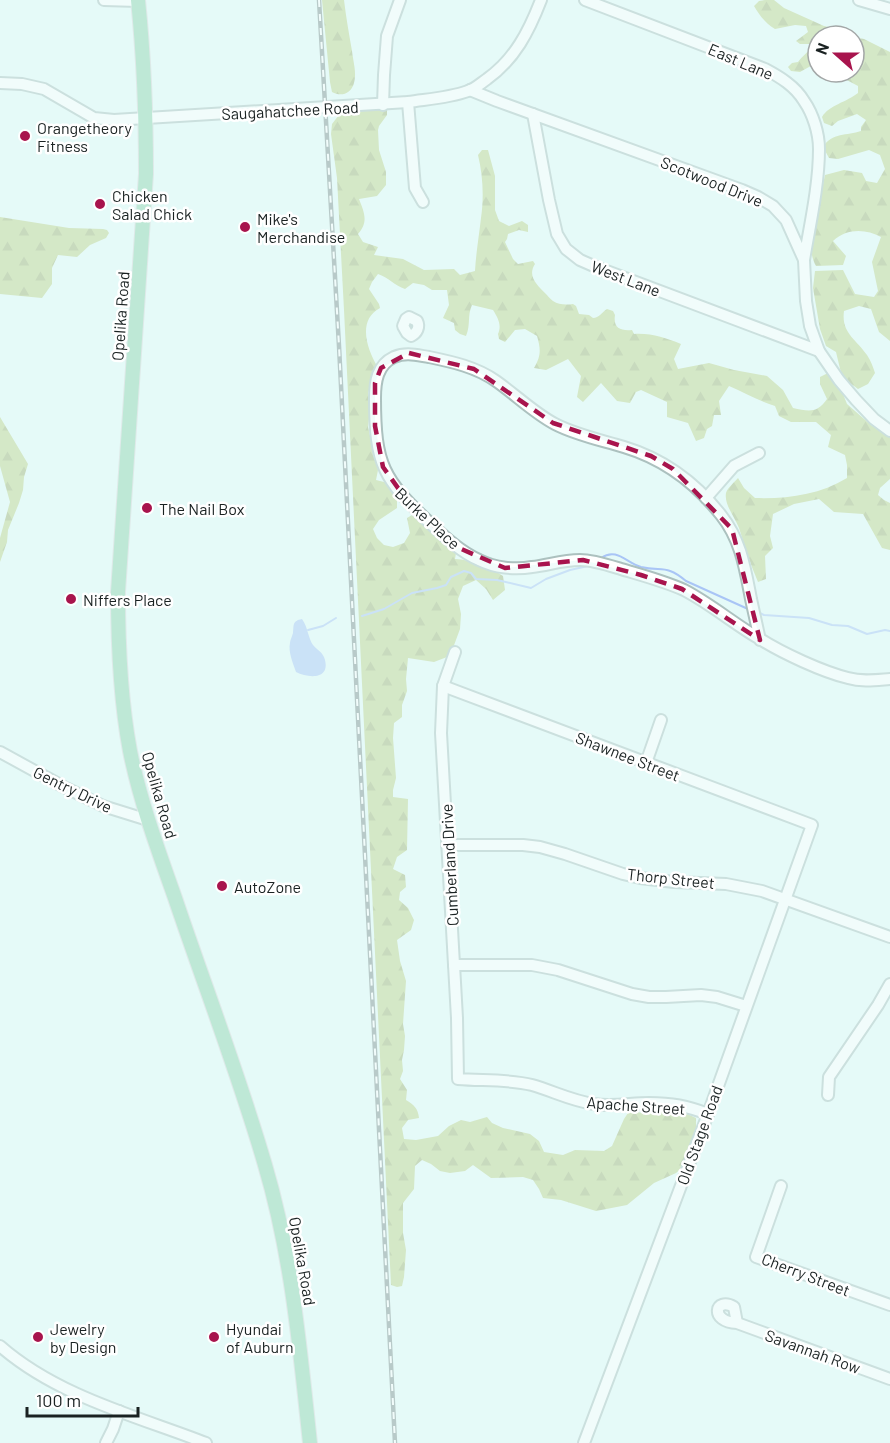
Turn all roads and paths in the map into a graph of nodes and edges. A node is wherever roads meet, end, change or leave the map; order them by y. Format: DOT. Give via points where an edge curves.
graph roads {
  1 [pos="104,0"];
  2 [pos="400,0"];
  3 [pos="541,0"];
  4 [pos="585,0"];
  5 [pos="859,0"];
  6 [pos="138,1"];
  7 [pos="890,9"];
  8 [pos="0,83"];
  9 [pos="470,90"];
  10 [pos="408,102"];
  11 [pos="383,105"];
  12 [pos="533,114"];
  13 [pos="146,118"];
  14 [pos="423,202"];
  15 [pos="804,260"];
  16 [pos="411,336"];
  17 [pos="819,351"];
  18 [pos="409,353"];
  19 [pos="890,431"];
  20 [pos="759,453"];
  21 [pos="706,498"];
  22 [pos="760,640"];
  23 [pos="455,652"];
  24 [pos="890,679"];
  25 [pos="443,686"];
  26 [pos="661,720"];
  27 [pos="0,752"];
  28 [pos="646,762"];
  29 [pos="148,820"];
  30 [pos="812,825"];
  31 [pos="447,845"];
  32 [pos="786,900"];
  33 [pos="890,937"];
  34 [pos="454,965"];
  35 [pos="890,984"];
  36 [pos="746,1006"];
  37 [pos="458,1079"];
  38 [pos="828,1095"];
  39 [pos="708,1114"];
  40 [pos="781,1186"];
  41 [pos="890,1305"];
  42 [pos="737,1323"];
  43 [pos="0,1346"];
  44 [pos="890,1379"];
  45 [pos="120,1411"];
  46 [pos="309,1436"];
  47 [pos="106,1443"];
  48 [pos="206,1443"];
  49 [pos="303,1443"];
  50 [pos="584,1443"];
  1 -- 6 [label="street"];
  2 -- 11 [label="street" via="387,36"];
  3 -- 9 [label="street, Saugahatchee Road" via="521,44 500,68"];
  4 -- 15 [label="street, East Lane" via="765,69 787,81 804,100 815,123 819,148"];
  5 -- 7 [label="street"];
  6 -- 13 [label="main road, Opelika Road"];
  8 -- 13 [label="street, Saugahatchee Road" via="44,89 94,118"];
  9 -- 10 [label="street, Saugahatchee Road"];
  9 -- 12 [label="street, Scotwood Drive"];
  10 -- 11 [label="street, Saugahatchee Road"];
  10 -- 14 [label="street" via="415,188"];
  11 -- 13 [label="street, Saugahatchee Road"];
  12 -- 15 [label="street, Scotwood Drive" via="758,196 786,220"];
  12 -- 17 [label="street, West Lane" via="557,234 566,249 596,267"];
  13 -- 29 [label="main road, Opelika Road" via="118,632 125,720"];
  15 -- 17 [label="street, Scotwood Drive" via="810,326"];
  16 -- 18 [label="street"];
  17 -- 19 [label="street, Scotwood Drive" via="856,400"];
  18 -- 21 [label="street" via="482,373 553,423 651,456 673,469"];
  18 -- 22 [label="street, Burke Place" via="394,357 377,375 378,451 391,483 459,549 506,568 583,560 641,575 682,589"];
  20 -- 21 [label="street" via="734,465"];
  21 -- 22 [label="street" via="739,545"];
  22 -- 24 [label="street, Burke Place" via="849,679"];
  23 -- 25 [label="street, Cumberland Drive"];
  25 -- 28 [label="street, Shawnee Street"];
  25 -- 31 [label="street, Cumberland Drive" via="441,733"];
  26 -- 28 [label="street"];
  27 -- 29 [label="street, Gentry Drive" via="103,806"];
  28 -- 30 [label="street, Shawnee Street"];
  29 -- 46 [label="main road, Opelika Road" via="277,1205 292,1287"];
  30 -- 32 [label="street, Old Stage Road"];
  31 -- 32 [label="street, Thorp Street" via="540,847 640,878 726,884"];
  31 -- 34 [label="street, Cumberland Drive"];
  32 -- 33 [label="street, Thorp Street"];
  32 -- 36 [label="street, Old Stage Road"];
  34 -- 36 [label="street" via="532,965 632,994 666,998 700,995"];
  34 -- 37 [label="street, Cumberland Drive"];
  35 -- 38 [label="street" via="829,1077"];
  36 -- 39 [label="street, Old Stage Road"];
  37 -- 39 [label="street, Apache Street" via="530,1084 596,1105 667,1103"];
  39 -- 50 [label="street, Old Stage Road"];
  40 -- 41 [label="street, Cherry Street" via="756,1257"];
  42 -- 44 [label="street, Savannah Row"];
  43 -- 45 [label="street" via="42,1376"];
  45 -- 47 [label="street"];
  45 -- 48 [label="street"];
  46 -- 49 [label="main road"];
}
